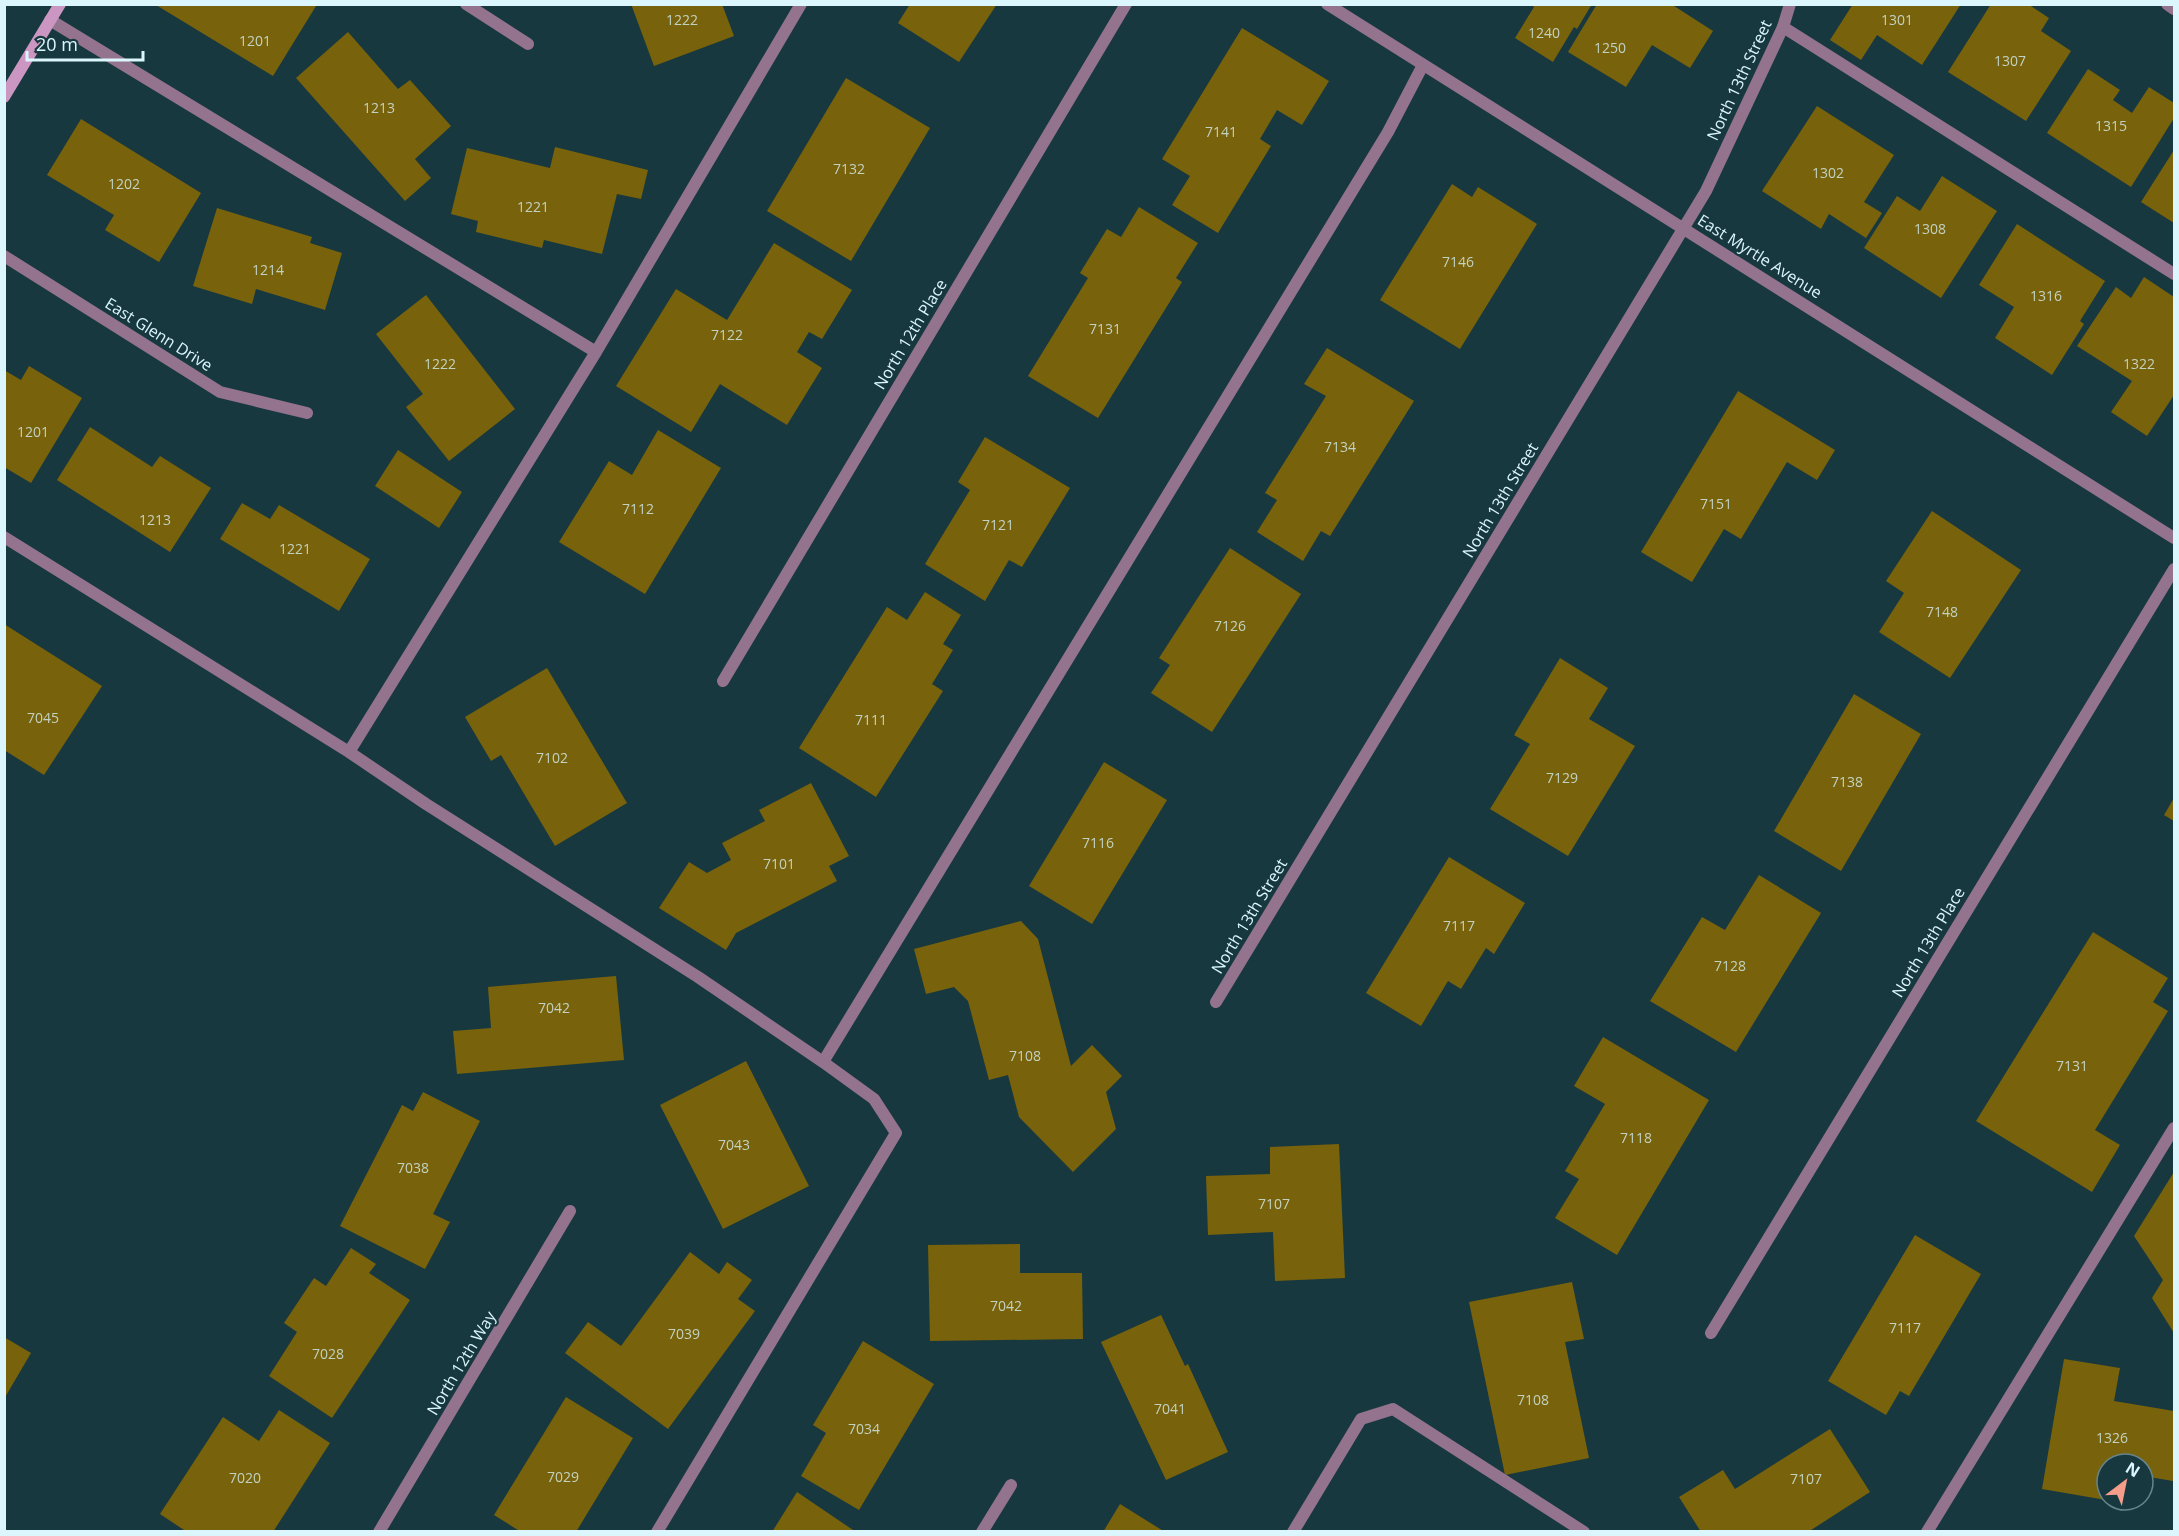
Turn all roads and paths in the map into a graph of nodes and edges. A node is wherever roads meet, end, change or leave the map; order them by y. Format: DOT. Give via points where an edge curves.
graph roads {
  1 [pos="60,4"];
  2 [pos="466,4"];
  3 [pos="801,4"];
  4 [pos="1126,4"];
  5 [pos="1327,4"];
  6 [pos="1790,4"];
  7 [pos="2167,4"];
  8 [pos="2175,9"];
  9 [pos="50,20"];
  10 [pos="1783,27"];
  11 [pos="528,44"];
  12 [pos="1423,65"];
  13 [pos="4,97"];
  14 [pos="1684,227"];
  15 [pos="4,256"];
  16 [pos="2175,274"];
  17 [pos="596,352"];
  18 [pos="307,413"];
  19 [pos="4,537"];
  20 [pos="2175,538"];
  21 [pos="2175,569"];
  22 [pos="723,681"];
  23 [pos="349,752"];
  24 [pos="1216,1002"];
  25 [pos="823,1062"];
  26 [pos="2175,1128"];
  27 [pos="570,1211"];
  28 [pos="1711,1333"];
  29 [pos="1011,1485"];
  30 [pos="379,1532"];
  31 [pos="657,1532"];
  32 [pos="982,1532"];
  33 [pos="1293,1532"];
  34 [pos="1584,1532"];
  35 [pos="1927,1532"];
  1 -- 9 [label="street"];
  2 -- 11 [label="street"];
  3 -- 17 [label="street"];
  4 -- 22 [label="street, North 12th Place"];
  5 -- 12 [label="street, East Myrtle Avenue"];
  6 -- 10 [label="street, North 13th Street"];
  7 -- 8 [label="street"];
  9 -- 13 [label="street"];
  9 -- 17 [label="street"];
  10 -- 14 [label="street, North 13th Street" via="1706,191"];
  10 -- 16 [label="street"];
  12 -- 14 [label="street, East Myrtle Avenue"];
  12 -- 25 [label="street" via="1382,142"];
  14 -- 20 [label="street, East Myrtle Avenue"];
  14 -- 24 [label="street, North 13th Street"];
  15 -- 18 [label="street, East Glenn Drive" via="220,392"];
  17 -- 23 [label="street"];
  19 -- 23 [label="street"];
  21 -- 28 [label="street, North 13th Place"];
  23 -- 25 [label="street"];
  25 -- 31 [label="street" via="874,1099 896,1133"];
  26 -- 35 [label="street"];
  27 -- 30 [label="street, North 12th Way"];
  29 -- 32 [label="street"];
  33 -- 34 [label="street" via="1361,1419 1392,1409"];
}
